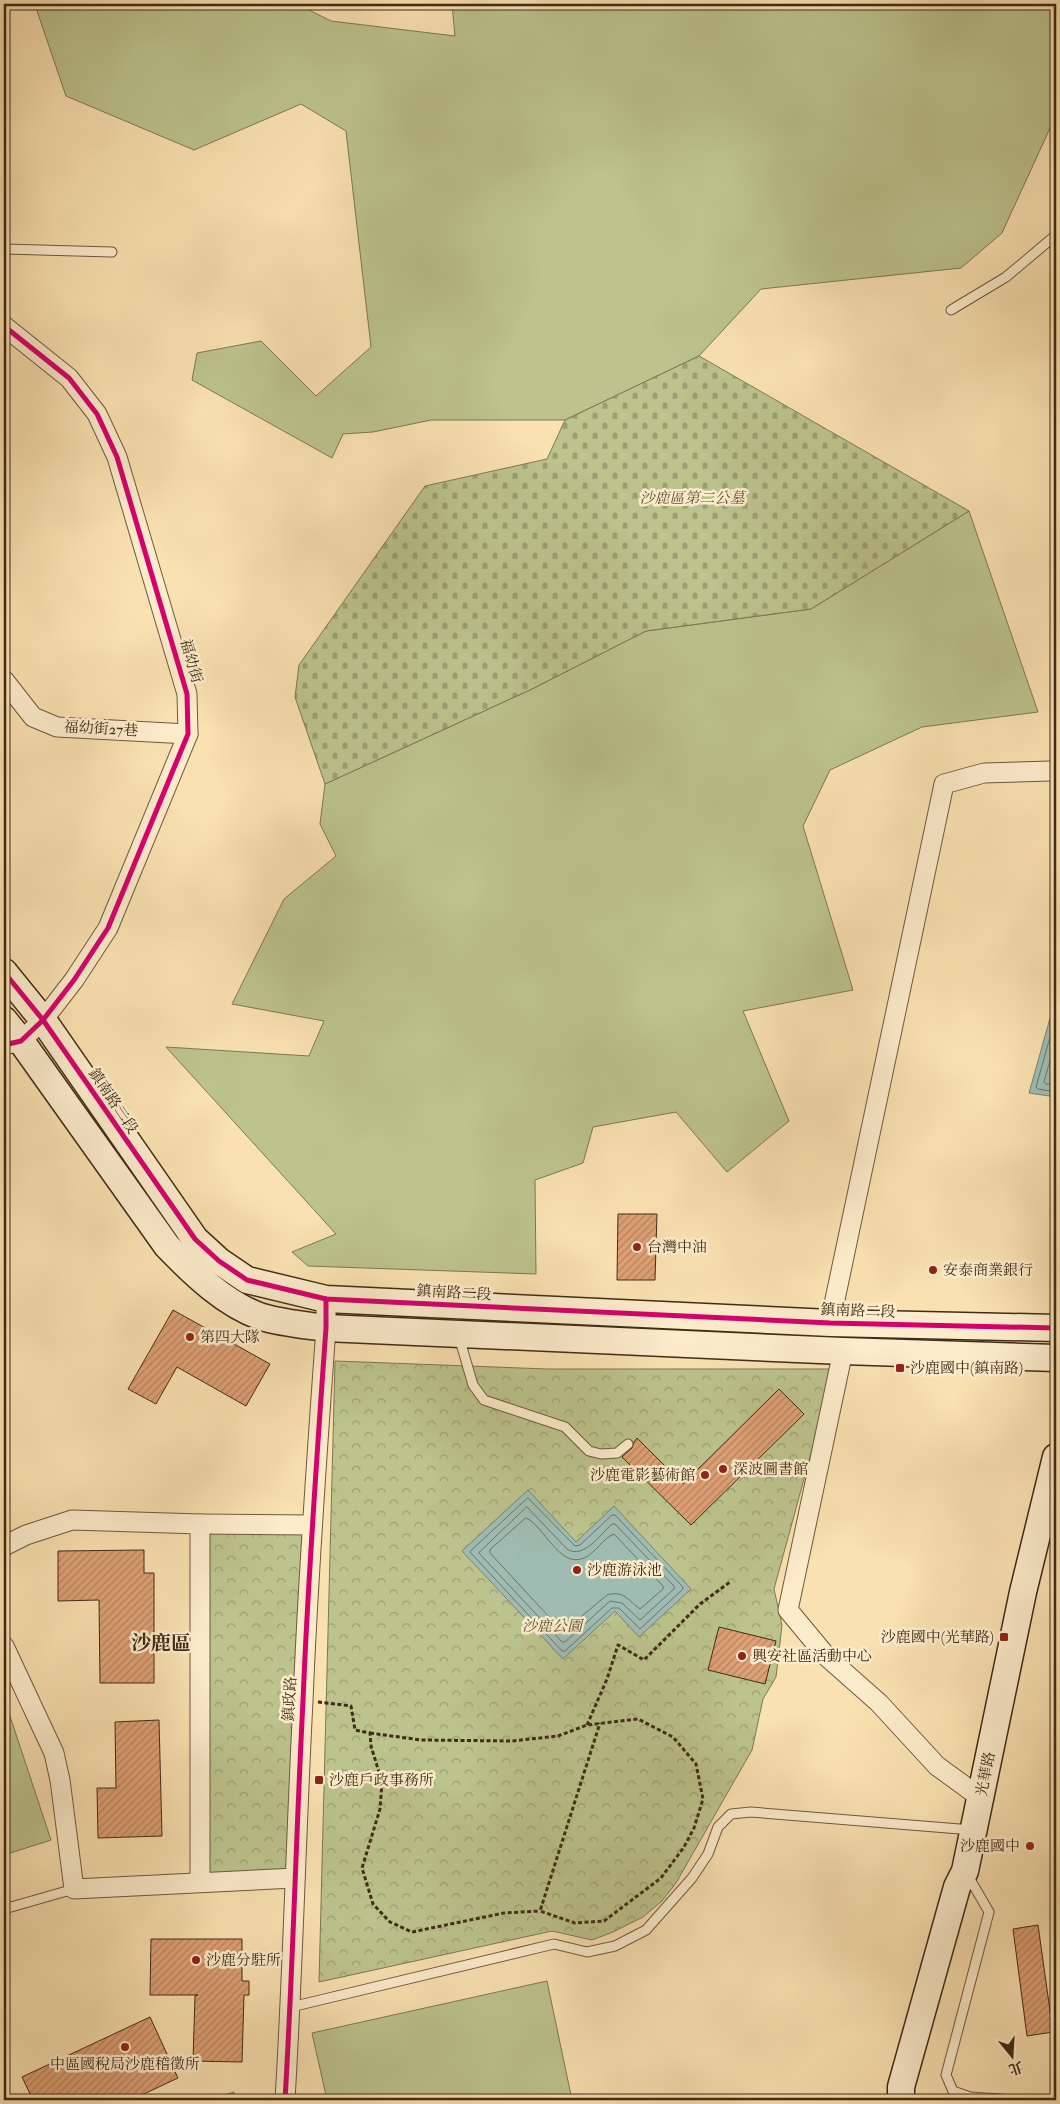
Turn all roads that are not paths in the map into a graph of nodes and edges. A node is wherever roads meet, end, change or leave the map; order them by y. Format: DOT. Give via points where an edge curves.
graph roads {
  1 [pos="1056,234"];
  2 [pos="4,249"];
  3 [pos="112,252"];
  4 [pos="951,310"];
  5 [pos="4,326"];
  6 [pos="4,680"];
  7 [pos="188,734"];
  8 [pos="1050,771"];
  9 [pos="4,972"];
  10 [pos="4,1020"];
  11 [pos="43,1020"];
  12 [pos="12,1043"];
  13 [pos="326,1299"];
  14 [pos="830,1322"];
  15 [pos="326,1328"];
  16 [pos="1056,1328"];
  17 [pos="458,1334"];
  18 [pos="843,1351"];
  19 [pos="1056,1358"];
  20 [pos="628,1444"];
  21 [pos="1056,1457"];
  22 [pos="200,1524"];
  23 [pos="312,1525"];
  24 [pos="4,1546"];
  25 [pos="4,1646"];
  26 [pos="981,1798"];
  27 [pos="975,1830"];
  28 [pos="966,1871"];
  29 [pos="295,1878"];
  30 [pos="200,1882"];
  31 [pos="74,1889"];
  32 [pos="4,1909"];
  33 [pos="291,2008"];
  34 [pos="901,2094"];
  35 [pos="285,2100"];
  36 [pos="1015,2100"];
  1 -- 4 [label="lane" via="1006,277"];
  2 -- 3 [label="lane"];
  5 -- 7 [label="street, 福幼街" via="68,378 97,414 118,458 187,694"];
  6 -- 7 [label="street, 福幼街27巷" via="33,717 57,727"];
  7 -- 11 [label="street, 福幼街" via="108,928"];
  8 -- 14 [label="street" via="984,773 944,784"];
  9 -- 11 [label="street, 鎮南路二段"];
  10 -- 12 [label="street"];
  11 -- 12 [label="street, 福幼街"];
  11 -- 13 [label="street, 鎮南路二段" via="195,1239 247,1280"];
  12 -- 15 [label="street" via="167,1246 195,1275 229,1300 261,1317"];
  13 -- 14 [label="street, 鎮南路二段"];
  13 -- 15 [label="street, 鎮政路"];
  14 -- 16 [label="street, 鎮南路二段"];
  15 -- 17 [label="street"];
  15 -- 23 [label="street, 鎮政路"];
  17 -- 18 [label="street"];
  17 -- 20 [label="lane" via="473,1385 484,1400 565,1427 589,1451 617,1453"];
  18 -- 19 [label="street"];
  18 -- 26 [label="street" via="788,1610 827,1657 879,1703 938,1766"];
  21 -- 26 [label="street, 光華路" via="1023,1592"];
  22 -- 23 [label="street"];
  22 -- 24 [label="street" via="72,1520"];
  22 -- 30 [label="street"];
  23 -- 29 [label="street, 鎮政路"];
  25 -- 31 [label="street" via="54,1753"];
  26 -- 27 [label="street, 光華路"];
  27 -- 28 [label="street, 光華路"];
  27 -- 33 [label="lane" via="751,1812 731,1814 718,1827 708,1854 674,1900 646,1930 615,1946 587,1952 554,1944"];
  28 -- 34 [label="street, 光華路" via="957,1887"];
  28 -- 36 [label="lane" via="988,1912 946,2075 953,2091 970,2097"];
  29 -- 30 [label="street"];
  29 -- 33 [label="street, 鎮政路"];
  30 -- 31 [label="street"];
  31 -- 32 [label="lane"];
  33 -- 35 [label="street, 鎮政路"];
}
